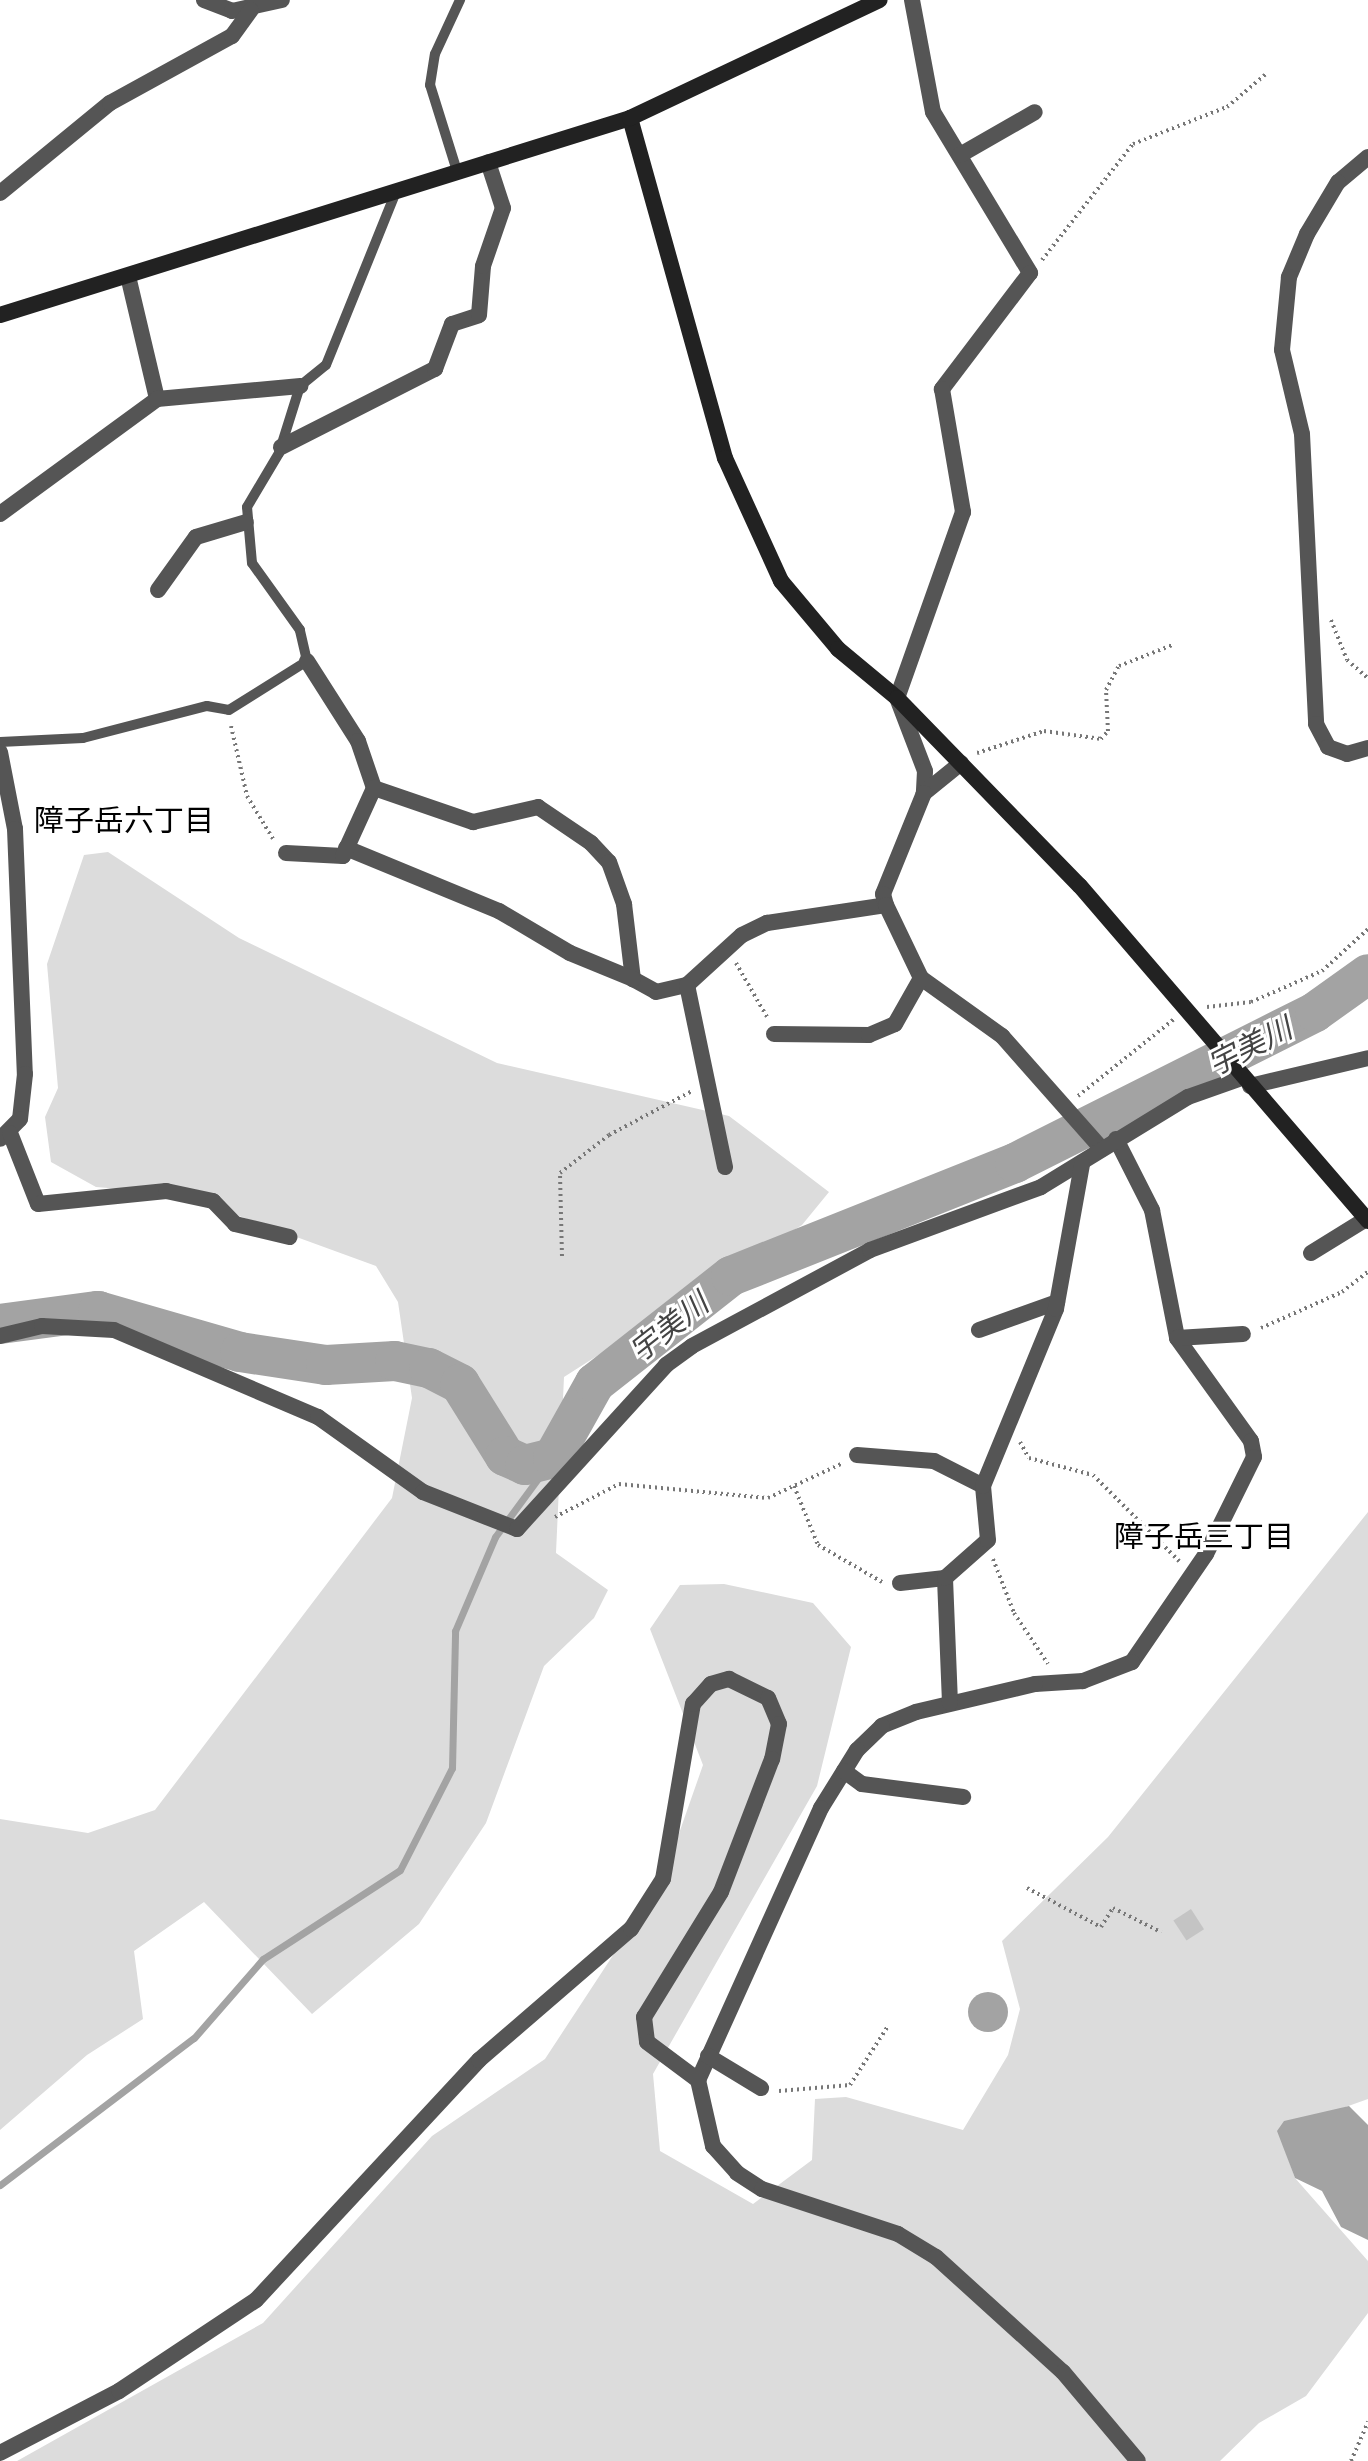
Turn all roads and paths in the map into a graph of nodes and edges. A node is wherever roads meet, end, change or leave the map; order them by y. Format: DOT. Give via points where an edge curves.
graph roads {
  1 [pos="204,0"];
  2 [pos="282,0"];
  3 [pos="460,0"];
  4 [pos="880,0"];
  5 [pos="912,0"];
  6 [pos="251,10"];
  7 [pos="1266,74"];
  8 [pos="1035,112"];
  9 [pos="630,118"];
  10 [pos="960,155"];
  11 [pos="1368,157"];
  12 [pos="488,162"];
  13 [pos="457,171"];
  14 [pos="0,193"];
  15 [pos="394,197"];
  16 [pos="1030,273"];
  17 [pos="128,276"];
  18 [pos="1,313"];
  19 [pos="300,386"];
  20 [pos="157,399"];
  21 [pos="281,447"];
  22 [pos="0,514"];
  23 [pos="246,522"];
  24 [pos="158,590"];
  25 [pos="1325,607"];
  26 [pos="1172,645"];
  27 [pos="307,661"];
  28 [pos="1368,678"];
  29 [pos="897,698"];
  30 [pos="229,710"];
  31 [pos="0,742"];
  32 [pos="1368,748"];
  33 [pos="0,752"];
  34 [pos="961,763"];
  35 [pos="374,788"];
  36 [pos="924,793"];
  37 [pos="346,848"];
  38 [pos="286,853"];
  39 [pos="886,905"];
  40 [pos="1368,929"];
  41 [pos="729,948"];
  42 [pos="921,978"];
  43 [pos="633,979"];
  44 [pos="687,985"];
  45 [pos="1187,1013"];
  46 [pos="774,1034"];
  47 [pos="1368,1058"];
  48 [pos="1241,1078"];
  49 [pos="705,1084"];
  50 [pos="1070,1109"];
  51 [pos="5,1136"];
  52 [pos="1105,1143"];
  53 [pos="1082,1164"];
  54 [pos="725,1167"];
  55 [pos="1367,1220"];
  56 [pos="289,1237"];
  57 [pos="1311,1253"];
  58 [pos="562,1256"];
  59 [pos="1368,1272"];
  60 [pos="1057,1302"];
  61 [pos="979,1330"];
  62 [pos="1243,1334"];
  63 [pos="0,1336"];
  64 [pos="1177,1338"];
  65 [pos="1008,1428"];
  66 [pos="857,1455"];
  67 [pos="794,1486"];
  68 [pos="983,1486"];
  69 [pos="532,1520"];
  70 [pos="986,1542"];
  71 [pos="1191,1575"];
  72 [pos="945,1578"];
  73 [pos="900,1583"];
  74 [pos="1053,1683"];
  75 [pos="950,1703"];
  76 [pos="844,1771"];
  77 [pos="963,1797"];
  78 [pos="1027,1888"];
  79 [pos="1161,1932"];
  80 [pos="888,2026"];
  81 [pos="708,2056"];
  82 [pos="698,2080"];
  83 [pos="761,2088"];
  84 [pos="1368,2422"];
  85 [pos="0,2453"];
  86 [pos="1138,2461"];
  87 [pos="1351,2461"];
  1 -- 6 [label="street"];
  2 -- 6 [label="street"];
  3 -- 13 [label="lane" via="435,54 430,85"];
  4 -- 9 [label="street"];
  5 -- 10 [label="street" via="933,112"];
  6 -- 14 [label="street" via="232,36 110,103"];
  7 -- 16 [label="path" via="1227,107 1133,144"];
  8 -- 10 [label="street"];
  9 -- 12 [label="street"];
  9 -- 29 [label="street" via="725,458 753,530 781,581 838,649"];
  10 -- 16 [label="street"];
  11 -- 32 [label="street" via="1338,182 1307,234 1289,277 1282,350 1302,434 1316,724 1328,747 1347,754"];
  12 -- 13 [label="street"];
  12 -- 21 [label="street" via="503,208 483,266 479,315 452,324 435,369"];
  13 -- 15 [label="street"];
  15 -- 17 [label="street"];
  15 -- 19 [label="lane" via="326,365"];
  16 -- 29 [label="street" via="942,389 963,512"];
  17 -- 18 [label="street"];
  17 -- 20 [label="street"];
  19 -- 20 [label="street"];
  19 -- 21 [label="lane"];
  20 -- 22 [label="street"];
  21 -- 23 [label="lane"];
  23 -- 24 [label="street" via="196,537"];
  23 -- 27 [label="lane" via="252,563 300,630"];
  25 -- 28 [label="path" via="1347,660"];
  26 -- 34 [label="path" via="1119,666 1106,690 1108,731 1101,739 1044,731 1012,737"];
  27 -- 30 [label="lane"];
  27 -- 35 [label="street" via="358,741"];
  29 -- 34 [label="street"];
  29 -- 36 [label="street" via="925,771"];
  30 -- 31 [label="lane" via="207,706 83,738"];
  30 -- 38 [label="path" via="247,796"];
  33 -- 51 [label="street" via="15,829 25,1074 20,1119"];
  34 -- 36 [label="street"];
  34 -- 45 [label="street"];
  35 -- 37 [label="street"];
  35 -- 43 [label="street" via="473,822 538,807 568,822 609,862 624,904"];
  36 -- 39 [label="street" via="883,894"];
  37 -- 38 [label="street" via="343,856"];
  37 -- 43 [label="street" via="499,911"];
  39 -- 41 [label="street" via="767,923"];
  39 -- 42 [label="street"];
  40 -- 45 [label="path" via="1322,971 1286,988 1251,1002"];
  41 -- 44 [label="street"];
  41 -- 46 [label="path"];
  42 -- 46 [label="street" via="895,1024 869,1035"];
  42 -- 50 [label="street" via="1002,1036"];
  43 -- 44 [label="street" via="656,992"];
  44 -- 49 [label="street"];
  45 -- 48 [label="street"];
  45 -- 50 [label="path"];
  47 -- 48 [label="street"];
  48 -- 52 [label="street" via="1188,1097"];
  48 -- 55 [label="street"];
  49 -- 54 [label="street"];
  49 -- 58 [label="path" via="609,1135 560,1173"];
  50 -- 52 [label="street"];
  51 -- 56 [label="street" via="38,1204 166,1191 213,1201 235,1224"];
  52 -- 53 [label="street"];
  52 -- 64 [label="street" via="1152,1210"];
  53 -- 60 [label="street"];
  53 -- 69 [label="street" via="971,1218 870,1250 692,1346 656,1376"];
  55 -- 57 [label="street"];
  59 -- 62 [label="path" via="1342,1292"];
  60 -- 61 [label="street"];
  60 -- 65 [label="street"];
  62 -- 64 [label="street"];
  63 -- 69 [label="street" via="42,1326 114,1330 318,1417 423,1492 517,1529"];
  64 -- 71 [label="street" via="1251,1441 1254,1457"];
  65 -- 68 [label="street"];
  65 -- 71 [label="path" via="1029,1458 1093,1475"];
  66 -- 67 [label="path"];
  66 -- 68 [label="street" via="934,1461"];
  67 -- 69 [label="path" via="768,1498 619,1484 557,1517"];
  67 -- 73 [label="path" via="827,1553 881,1582"];
  68 -- 70 [label="street"];
  70 -- 72 [label="street"];
  70 -- 74 [label="path"];
  71 -- 74 [label="street" via="1132,1662 1097,1678"];
  72 -- 73 [label="street"];
  72 -- 75 [label="street"];
  74 -- 75 [label="street"];
  75 -- 76 [label="street" via="882,1726"];
  76 -- 77 [label="street" via="862,1784"];
  76 -- 81 [label="street"];
  78 -- 79 [label="path" via="1101,1927 1113,1908"];
  80 -- 83 [label="path" via="850,2085 795,2093"];
  81 -- 82 [label="street"];
  81 -- 83 [label="street"];
  82 -- 85 [label="street" via="647,2042 644,2017 721,1892 772,1759 779,1724 768,1698 729,1679 711,1684 693,1704 663,1879 631,1929 479,2060 256,2300 119,2391"];
  82 -- 86 [label="street" via="713,2146 737,2173 762,2189 898,2234 936,2257 1063,2372"];
  84 -- 87 [label="path"];
}
